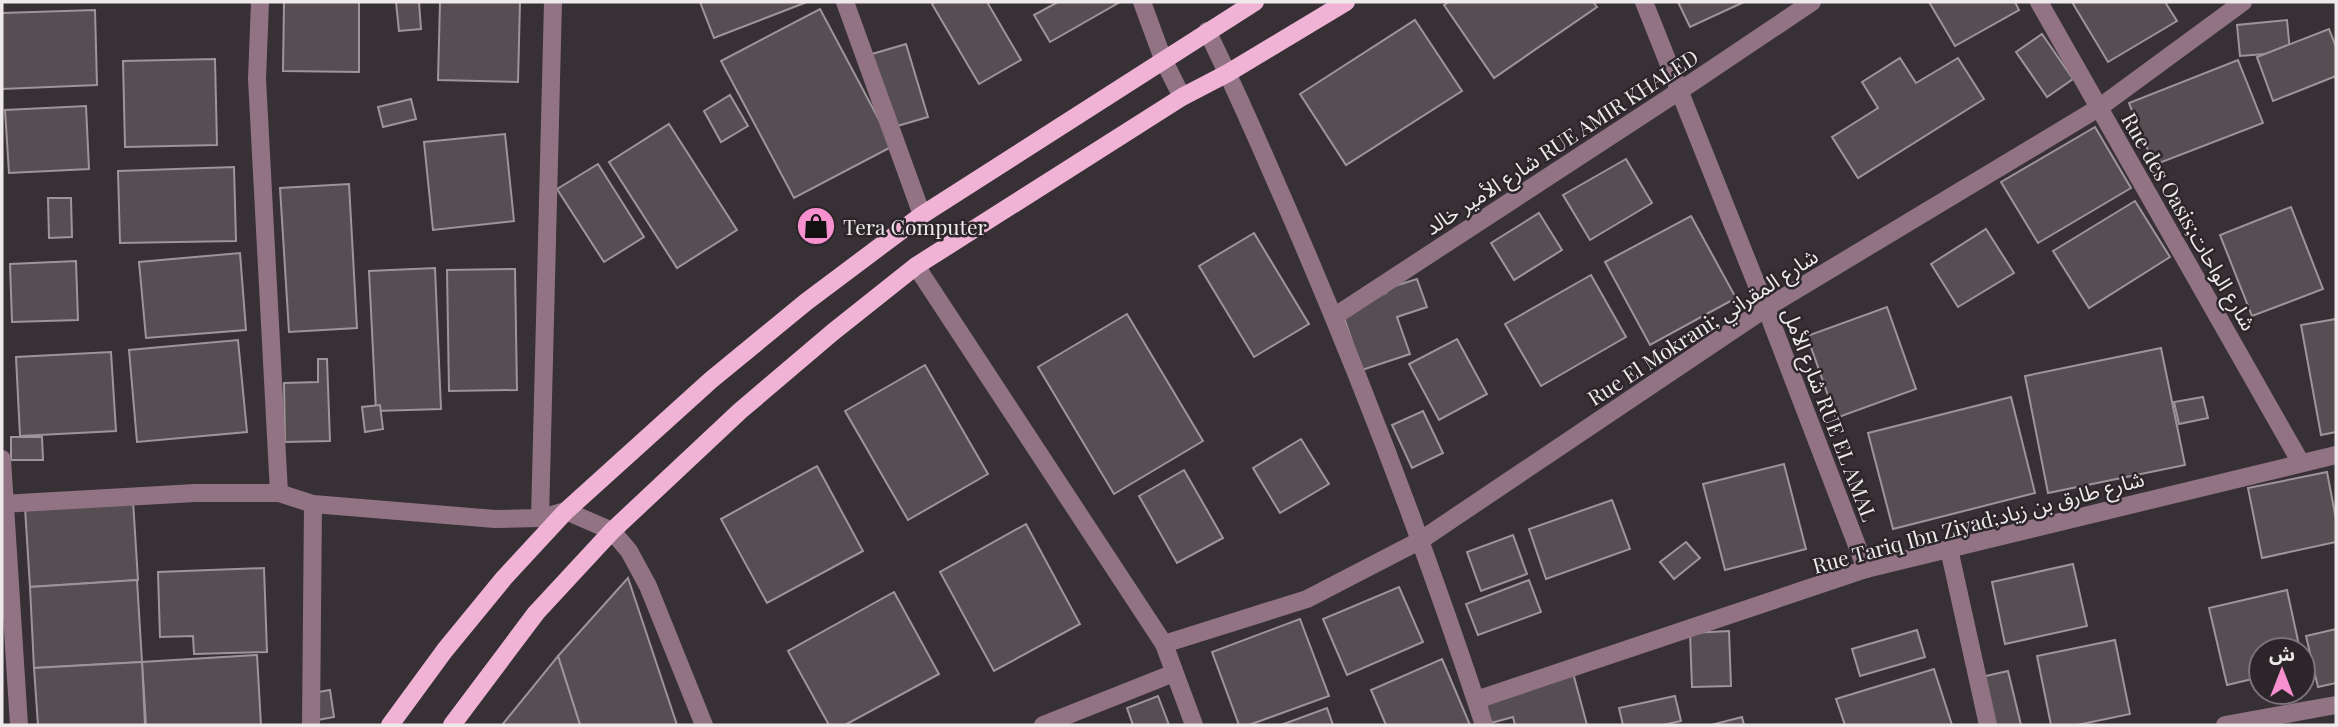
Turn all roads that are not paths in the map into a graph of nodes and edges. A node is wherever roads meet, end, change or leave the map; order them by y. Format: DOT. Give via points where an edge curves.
graph roads {
  1 [pos="260,2"];
  2 [pos="553,2"];
  3 [pos="845,2"];
  4 [pos="1142,2"];
  5 [pos="1255,2"];
  6 [pos="1346,2"];
  7 [pos="1644,2"];
  8 [pos="1812,2"];
  9 [pos="2039,2"];
  10 [pos="2243,2"];
  11 [pos="1208,31"];
  12 [pos="1163,59"];
  13 [pos="1228,73"];
  14 [pos="1681,90"];
  15 [pos="1182,97"];
  16 [pos="2099,107"];
  17 [pos="922,215"];
  18 [pos="916,266"];
  19 [pos="1766,308"];
  20 [pos="1335,316"];
  21 [pos="2336,455"];
  22 [pos="2,459"];
  23 [pos="2301,463"];
  24 [pos="279,493"];
  25 [pos="3,504"];
  26 [pos="313,504"];
  27 [pos="566,511"];
  28 [pos="540,518"];
  29 [pos="611,531"];
  30 [pos="1421,540"];
  31 [pos="1949,549"];
  32 [pos="1866,569"];
  33 [pos="1164,644"];
  34 [pos="1174,673"];
  35 [pos="1476,700"];
  36 [pos="2336,705"];
  37 [pos="19,725"];
  38 [pos="311,725"];
  39 [pos="390,725"];
  40 [pos="452,725"];
  41 [pos="704,725"];
  42 [pos="1042,725"];
  43 [pos="1194,725"];
  44 [pos="1485,725"];
  45 [pos="1988,725"];
  46 [pos="2225,725"];
  1 -- 24 [label="street" via="257,79"];
  2 -- 28 [label="street"];
  3 -- 17 [label="street"];
  4 -- 12 [label="street"];
  5 -- 11 [label="main road"];
  6 -- 13 [label="main road"];
  7 -- 14 [label="street, شارع الأمل RUE EL AMAL"];
  8 -- 14 [label="street, شارع الأمير خالد RUE AMIR KHALED"];
  9 -- 16 [label="street, Rue des Oasis;شارع الواحات"];
  10 -- 16 [label="street, Rue El Mokrani; شارع المقراني"];
  11 -- 12 [label="main road"];
  11 -- 13 [label="street"];
  12 -- 15 [label="street"];
  12 -- 17 [label="main road"];
  13 -- 15 [label="main road"];
  13 -- 20 [label="street"];
  14 -- 19 [label="street, شارع الأمل RUE EL AMAL"];
  14 -- 20 [label="street, شارع الأمير خالد RUE AMIR KHALED"];
  15 -- 18 [label="main road"];
  16 -- 19 [label="street, Rue El Mokrani; شارع المقراني"];
  16 -- 23 [label="street, Rue des Oasis;شارع الواحات"];
  17 -- 27 [label="main road" via="722,371"];
  18 -- 29 [label="main road" via="740,411"];
  18 -- 33 [label="street"];
  19 -- 30 [label="street, Rue El Mokrani; شارع المقراني"];
  19 -- 32 [label="street, شارع الأمل RUE EL AMAL"];
  20 -- 30 [label="street"];
  21 -- 23 [label="street, Rue Tariq Ibn Ziyad;شارع طارق بن زياد"];
  22 -- 25 [label="street"];
  23 -- 31 [label="street, Rue Tariq Ibn Ziyad;شارع طارق بن زياد"];
  24 -- 25 [label="street"];
  24 -- 26 [label="street"];
  25 -- 37 [label="street"];
  26 -- 28 [label="street" via="495,519"];
  26 -- 38 [label="street"];
  27 -- 28 [label="street"];
  27 -- 29 [label="street"];
  27 -- 39 [label="main road" via="445,650"];
  29 -- 40 [label="main road" via="536,613"];
  29 -- 41 [label="street" via="629,551 648,586"];
  30 -- 33 [label="street, Rue El Mokrani; شارع المقراني" via="1307,599"];
  30 -- 35 [label="street"];
  31 -- 32 [label="street, Rue Tariq Ibn Ziyad;شارع طارق بن زياد"];
  31 -- 45 [label="street"];
  32 -- 35 [label="street, Rue Tariq Ibn Ziyad;شارع طارق بن زياد"];
  33 -- 34 [label="street"];
  34 -- 42 [label="street"];
  34 -- 43 [label="street"];
  35 -- 44 [label="street"];
  36 -- 46 [label="street"];
}
